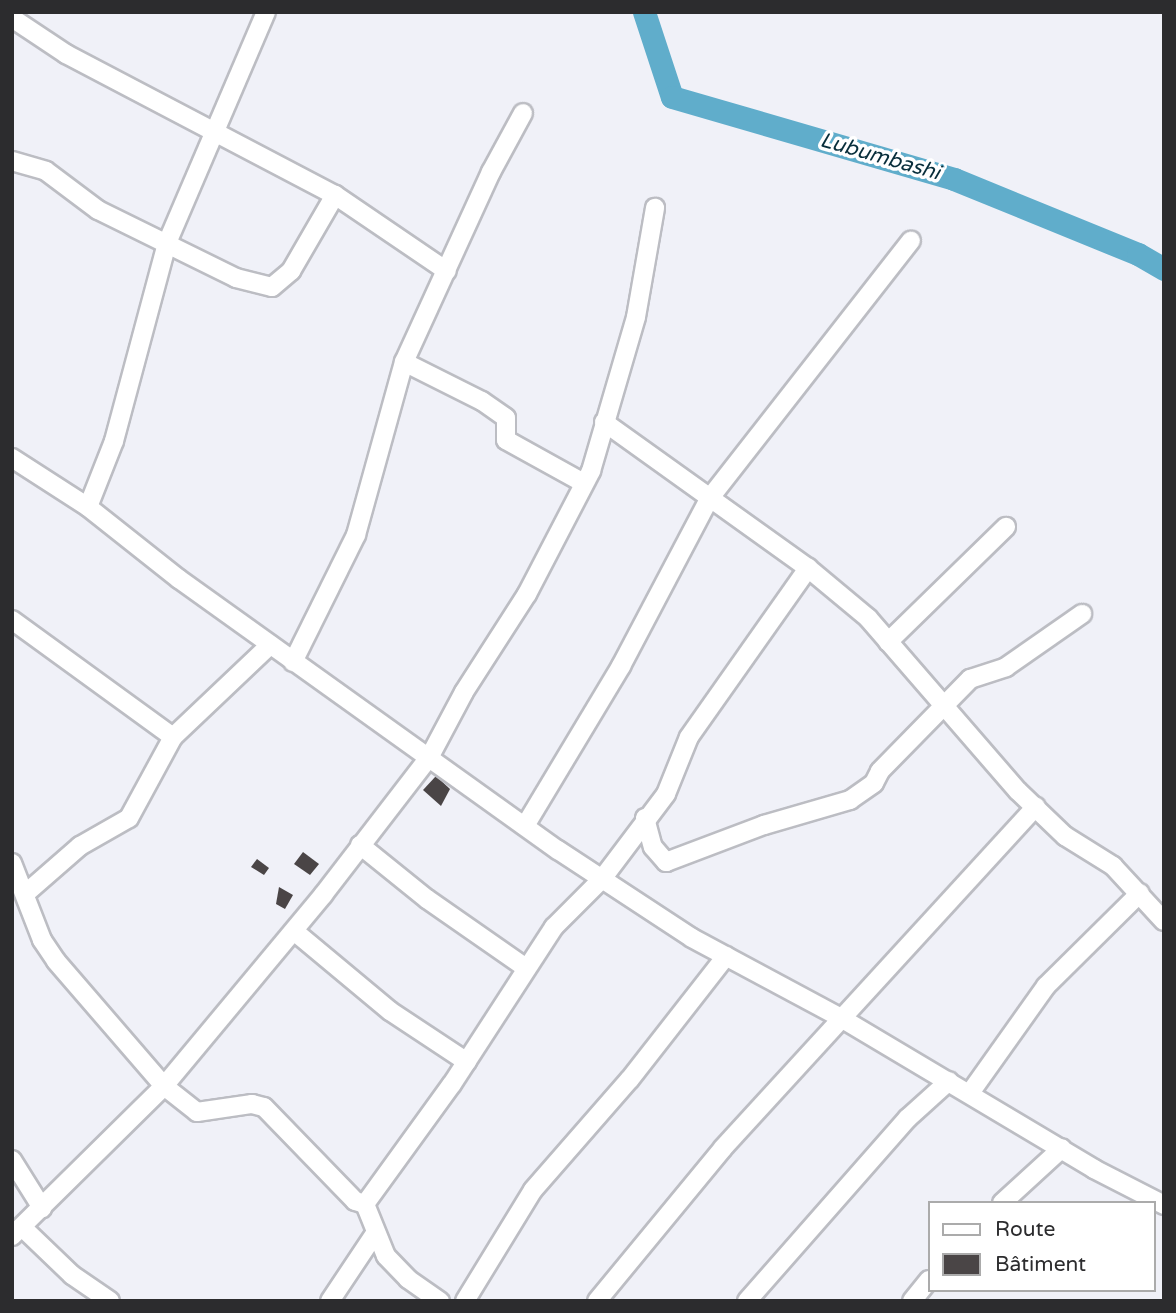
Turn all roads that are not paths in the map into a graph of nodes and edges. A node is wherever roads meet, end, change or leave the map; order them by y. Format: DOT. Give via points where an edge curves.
graph roads {
  1 [pos="266,12"];
  2 [pos="12,18"];
  3 [pos="523,113"];
  4 [pos="218,132"];
  5 [pos="12,161"];
  6 [pos="335,195"];
  7 [pos="655,208"];
  8 [pos="911,240"];
  9 [pos="167,243"];
  10 [pos="447,271"];
  11 [pos="404,362"];
  12 [pos="604,422"];
  13 [pos="12,458"];
  14 [pos="584,483"];
  15 [pos="709,499"];
  16 [pos="88,508"];
  17 [pos="1006,527"];
  18 [pos="808,568"];
  19 [pos="1082,614"];
  20 [pos="12,620"];
  21 [pos="888,642"];
  22 [pos="270,645"];
  23 [pos="293,662"];
  24 [pos="944,708"];
  25 [pos="173,737"];
  26 [pos="430,756"];
  27 [pos="1036,807"];
  28 [pos="645,818"];
  29 [pos="525,826"];
  30 [pos="360,845"];
  31 [pos="12,863"];
  32 [pos="602,879"];
  33 [pos="1140,893"];
  34 [pos="25,894"];
  35 [pos="1164,921"];
  36 [pos="294,931"];
  37 [pos="726,956"];
  38 [pos="526,968"];
  39 [pos="842,1018"];
  40 [pos="467,1062"];
  41 [pos="949,1082"];
  42 [pos="164,1086"];
  43 [pos="970,1093"];
  44 [pos="1062,1149"];
  45 [pos="12,1160"];
  46 [pos="1004,1201"];
  47 [pos="365,1204"];
  48 [pos="1164,1205"];
  49 [pos="42,1208"];
  50 [pos="17,1231"];
  51 [pos="374,1235"];
  52 [pos="928,1281"];
  53 [pos="110,1301"];
  54 [pos="330,1301"];
  55 [pos="440,1301"];
  56 [pos="465,1301"];
  57 [pos="597,1301"];
  58 [pos="747,1301"];
  59 [pos="912,1301"];
  1 -- 4 [label="street"];
  2 -- 4 [label="street" via="66,54"];
  3 -- 10 [label="street"];
  4 -- 6 [label="street"];
  4 -- 9 [label="street"];
  5 -- 9 [label="street" via="46,171 90,205"];
  6 -- 9 [label="street" via="291,271 272,287 236,278"];
  6 -- 10 [label="street"];
  7 -- 12 [label="street" via="636,317"];
  8 -- 15 [label="street"];
  9 -- 16 [label="street" via="114,441"];
  10 -- 11 [label="street"];
  11 -- 14 [label="street" via="482,401 506,418 506,440"];
  11 -- 23 [label="street" via="356,535"];
  12 -- 14 [label="street"];
  12 -- 15 [label="street"];
  13 -- 16 [label="street"];
  14 -- 26 [label="street" via="527,594 464,692"];
  15 -- 18 [label="street"];
  15 -- 29 [label="street" via="621,666"];
  16 -- 22 [label="street"];
  17 -- 21 [label="street"];
  18 -- 21 [label="street" via="868,618"];
  18 -- 28 [label="street" via="689,737 666,793"];
  19 -- 24 [label="street" via="1006,667 970,679"];
  20 -- 25 [label="street"];
  21 -- 24 [label="street"];
  22 -- 23 [label="street"];
  22 -- 25 [label="street"];
  23 -- 26 [label="street"];
  24 -- 27 [label="street"];
  24 -- 28 [label="street" via="880,771 874,783 850,800 764,825 666,862 653,847"];
  25 -- 34 [label="street" via="129,818 80,846"];
  26 -- 29 [label="street"];
  26 -- 30 [label="street"];
  27 -- 33 [label="street" via="1065,836 1113,866"];
  27 -- 39 [label="street"];
  28 -- 32 [label="street"];
  29 -- 32 [label="street"];
  30 -- 36 [label="street"];
  30 -- 38 [label="street"];
  31 -- 34 [label="street"];
  32 -- 37 [label="street"];
  32 -- 38 [label="street" via="554,927"];
  33 -- 35 [label="street"];
  33 -- 43 [label="street" via="1046,986"];
  34 -- 42 [label="street" via="42,940 56,961"];
  36 -- 40 [label="street" via="390,1011"];
  36 -- 42 [label="street"];
  37 -- 39 [label="street"];
  37 -- 56 [label="street" via="630,1079 533,1190"];
  38 -- 40 [label="street"];
  39 -- 41 [label="street"];
  39 -- 57 [label="street" via="723,1148"];
  40 -- 47 [label="street"];
  41 -- 43 [label="street"];
  41 -- 58 [label="street" via="908,1118"];
  42 -- 47 [label="street" via="197,1112 252,1104 264,1107 355,1201"];
  42 -- 49 [label="street"];
  43 -- 44 [label="street"];
  44 -- 46 [label="street"];
  44 -- 48 [label="street"];
  45 -- 49 [label="street"];
  47 -- 51 [label="street"];
  49 -- 50 [label="street"];
  50 -- 53 [label="street"];
  51 -- 54 [label="street"];
  51 -- 55 [label="street" via="408,1279"];
  52 -- 59 [label="street"];
}
